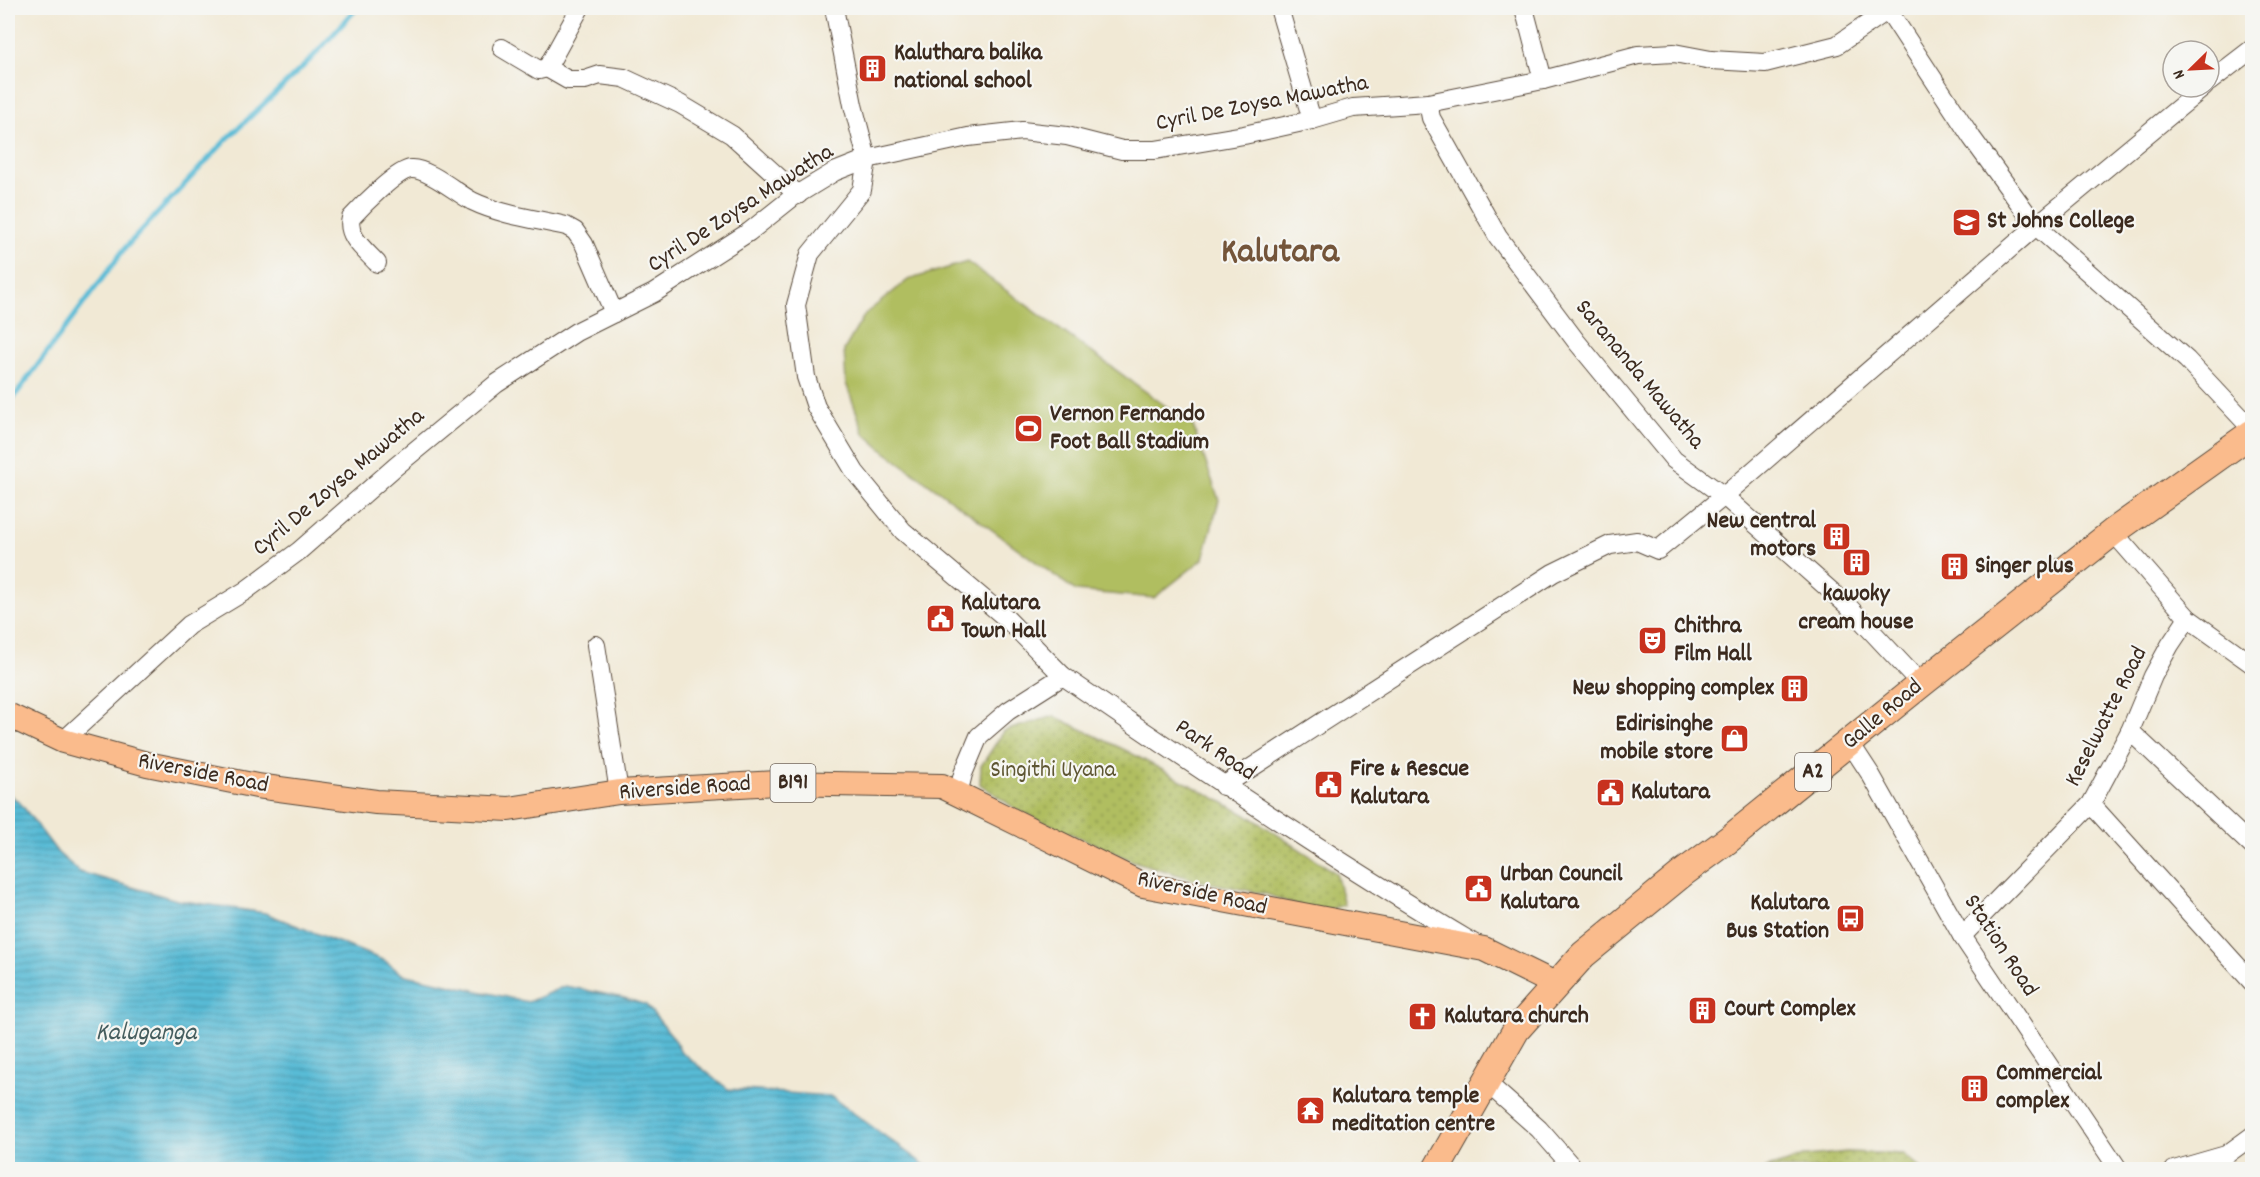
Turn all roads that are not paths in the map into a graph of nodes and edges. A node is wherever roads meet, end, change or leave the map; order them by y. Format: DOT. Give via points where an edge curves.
graph roads {
  1 [pos="580,8"];
  2 [pos="834,8"];
  3 [pos="1279,8"];
  4 [pos="1524,8"];
  5 [pos="1889,9"];
  6 [pos="502,48"];
  7 [pos="2253,49"];
  8 [pos="547,68"];
  9 [pos="2221,73"];
  10 [pos="1543,80"];
  11 [pos="2189,99"];
  12 [pos="1428,104"];
  13 [pos="1312,120"];
  14 [pos="867,159"];
  15 [pos="798,195"];
  16 [pos="2036,225"];
  17 [pos="377,263"];
  18 [pos="614,313"];
  19 [pos="2253,429"];
  20 [pos="2253,433"];
  21 [pos="1724,496"];
  22 [pos="2114,532"];
  23 [pos="2188,618"];
  24 [pos="596,645"];
  25 [pos="2253,664"];
  26 [pos="1063,676"];
  27 [pos="1921,684"];
  28 [pos="8,715"];
  29 [pos="2130,730"];
  30 [pos="63,741"];
  31 [pos="1850,743"];
  32 [pos="1223,786"];
  33 [pos="619,792"];
  34 [pos="957,794"];
  35 [pos="2091,804"];
  36 [pos="2253,846"];
  37 [pos="1962,936"];
  38 [pos="1484,949"];
  39 [pos="2253,982"];
  40 [pos="1555,984"];
  41 [pos="1486,1082"];
  42 [pos="2253,1136"];
  43 [pos="1436,1170"];
  44 [pos="1575,1170"];
  45 [pos="2119,1170"];
  46 [pos="2174,1170"];
  1 -- 8 [label="street"];
  2 -- 14 [label="street"];
  3 -- 13 [label="street"];
  4 -- 10 [label="street"];
  5 -- 10 [label="street, Cyril De Zoysa Mawatha" via="1837,45 1765,63 1674,53 1638,55"];
  5 -- 16 [label="street" via="1972,138"];
  6 -- 8 [label="street" via="538,70"];
  7 -- 9 [label="street"];
  8 -- 15 [label="street" via="568,80 600,75 624,78 680,104 732,135"];
  10 -- 12 [label="street, Cyril De Zoysa Mawatha"];
  11 -- 16 [label="street"];
  12 -- 13 [label="street, Cyril De Zoysa Mawatha" via="1353,108"];
  12 -- 21 [label="street, Sarananda Mawatha" via="1431,118 1498,237 1576,341 1674,460"];
  13 -- 14 [label="street, Cyril De Zoysa Mawatha" via="1155,150 1122,150 1067,136 1022,131 968,137"];
  14 -- 15 [label="street, Cyril De Zoysa Mawatha" via="834,172"];
  14 -- 26 [label="street, Park Road" via="862,190 810,254 796,305 806,376 816,406 855,472 903,531 1006,618"];
  15 -- 18 [label="street, Cyril De Zoysa Mawatha" via="664,287"];
  16 -- 19 [label="street" via="2187,360"];
  16 -- 21 [label="street"];
  17 -- 18 [label="street" via="351,234 351,218 400,173 412,169 428,174 474,202 575,231"];
  18 -- 30 [label="street, Cyril De Zoysa Mawatha" via="576,332 496,384 299,551 245,591 189,625"];
  20 -- 22 [label="highway, Galle Road / A2"];
  21 -- 27 [label="street, Sarananda Mawatha" via="1848,606"];
  21 -- 32 [label="street" via="1658,550 1637,541 1610,545 1553,573"];
  22 -- 23 [label="street"];
  22 -- 27 [label="highway, Galle Road / A2"];
  23 -- 25 [label="street"];
  23 -- 29 [label="street, Keselwatte Road" via="2153,676"];
  24 -- 33 [label="street"];
  26 -- 32 [label="street, Park Road"];
  26 -- 34 [label="street" via="1008,711 979,736"];
  27 -- 31 [label="highway, Galle Road / A2"];
  28 -- 30 [label="main road, Riverside Road / B191"];
  29 -- 35 [label="street, Keselwatte Road"];
  29 -- 36 [label="street"];
  30 -- 33 [label="main road, Riverside Road / B191" via="180,771 376,802 509,809"];
  31 -- 37 [label="street, Station Road"];
  31 -- 40 [label="highway, Galle Road / A2" via="1683,873 1583,955"];
  32 -- 38 [label="street, Park Road" via="1373,884"];
  33 -- 34 [label="main road, Riverside Road / B191" via="777,783 942,786"];
  34 -- 38 [label="main road, Riverside Road / B191" via="1143,885"];
  35 -- 37 [label="street, Keselwatte Road"];
  35 -- 39 [label="street"];
  37 -- 45 [label="street, Station Road"];
  38 -- 40 [label="main road, Riverside Road / B191"];
  40 -- 41 [label="highway, Galle Road / A2" via="1516,1030"];
  41 -- 43 [label="highway, Galle Road / A2"];
  41 -- 44 [label="street" via="1539,1129"];
  42 -- 46 [label="street" via="2226,1155"];
}
